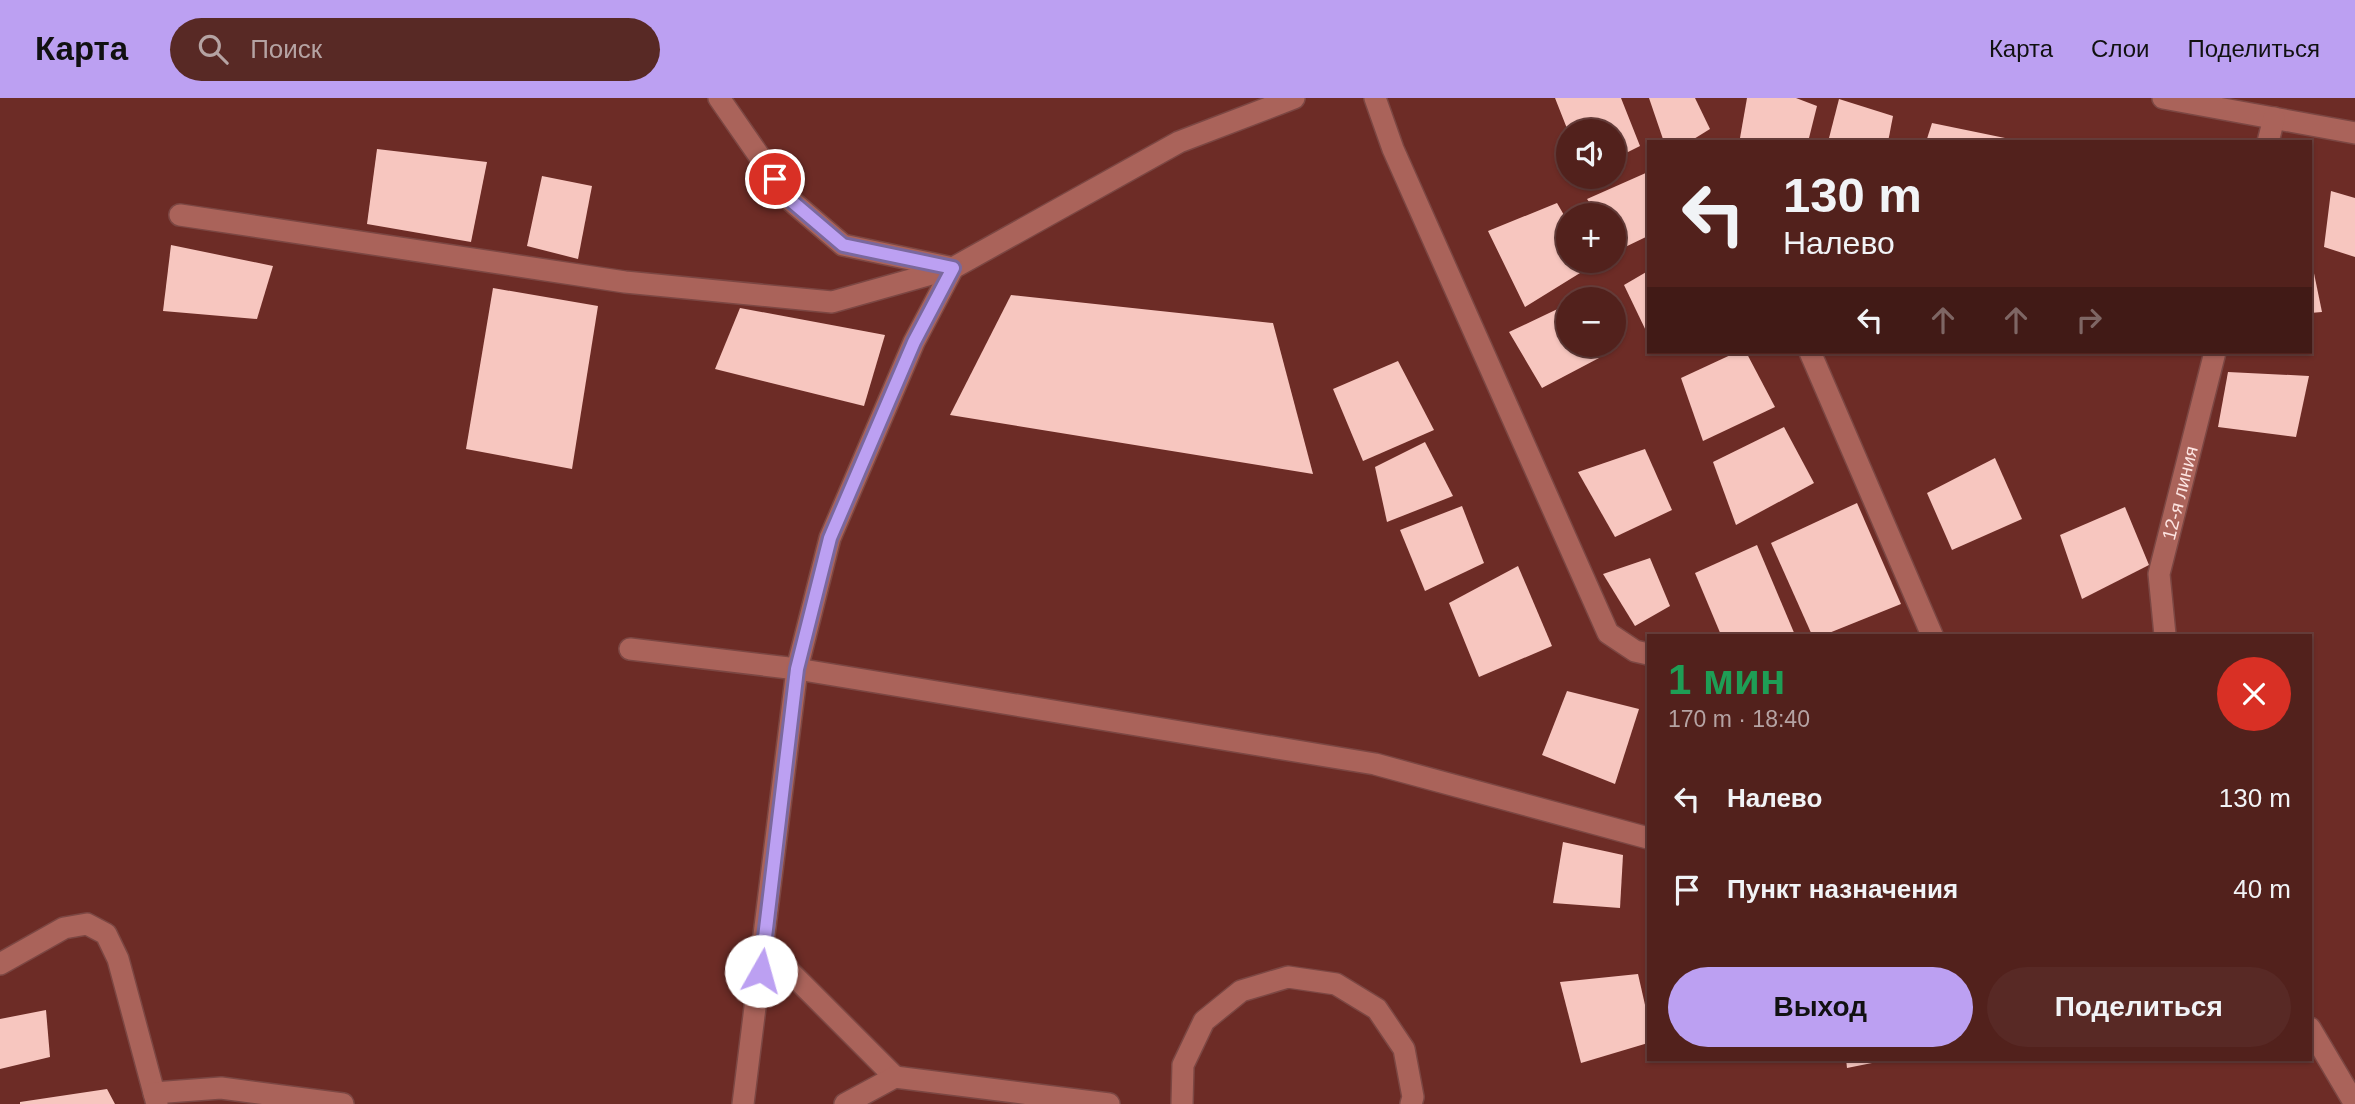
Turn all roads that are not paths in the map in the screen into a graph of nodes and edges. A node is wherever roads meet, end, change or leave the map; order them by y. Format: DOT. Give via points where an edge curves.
graph roads {
  1 [pos="719,98"];
  2 [pos="1294,98"];
  3 [pos="1374,98"];
  4 [pos="2163,98"];
  5 [pos="2274,118"];
  6 [pos="2355,133"];
  7 [pos="2268,140"];
  8 [pos="180,215"];
  9 [pos="953,268"];
  10 [pos="1812,354"];
  11 [pos="2214,354"];
  12 [pos="1932,634"];
  13 [pos="2165,634"];
  14 [pos="630,649"];
  15 [pos="1647,654"];
  16 [pos="797,669"];
  17 [pos="1647,838"];
  18 [pos="764,946"];
  19 [pos="0,964"];
  20 [pos="2312,1031"];
  21 [pos="895,1077"];
  22 [pos="155,1098"];
  23 [pos="343,1104"];
  24 [pos="743,1104"];
  25 [pos="845,1104"];
  26 [pos="1109,1104"];
  27 [pos="1182,1104"];
  28 [pos="1411,1104"];
  29 [pos="2355,1104"];
  1 -- 9 [label="street" via="789,199 843,245"];
  2 -- 9 [label="street" via="1179,142"];
  3 -- 15 [label="street" via="1608,633"];
  4 -- 5 [label="street"];
  5 -- 6 [label="street"];
  5 -- 7 [label="street"];
  8 -- 9 [label="street" via="625,282 832,302"];
  9 -- 16 [label="street" via="914,342 830,538"];
  10 -- 12 [label="street"];
  11 -- 13 [label="street, 12-я линия" via="2158,574"];
  14 -- 16 [label="street"];
  16 -- 17 [label="street" via="1375,764"];
  16 -- 18 [label="street"];
  18 -- 21 [label="street"];
  18 -- 24 [label="street"];
  19 -- 22 [label="street" via="64,928 87,924 106,934 118,958"];
  20 -- 29 [label="street"];
  21 -- 25 [label="street"];
  21 -- 26 [label="street"];
  22 -- 23 [label="street" via="221,1088"];
  27 -- 28 [label="street" via="1183,1065 1204,1021 1241,990 1288,977 1336,984 1377,1009 1404,1049"];
}
